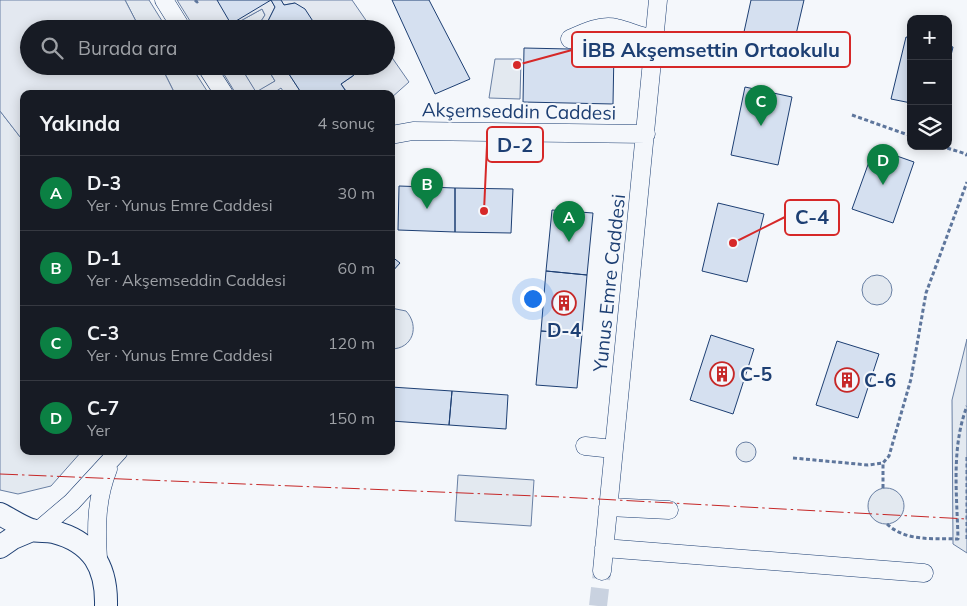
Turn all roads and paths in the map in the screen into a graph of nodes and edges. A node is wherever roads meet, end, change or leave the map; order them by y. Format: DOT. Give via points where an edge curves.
graph roads {
  1 [pos="164,0"];
  2 [pos="196,0"];
  3 [pos="200,0"];
  4 [pos="658,0"];
  5 [pos="176,20"];
  6 [pos="655,38"];
  7 [pos="570,39"];
  8 [pos="212,75"];
  9 [pos="221,90"];
  10 [pos="852,115"];
  11 [pos="395,134"];
  12 [pos="646,134"];
  13 [pos="907,135"];
  14 [pos="952,150"];
  15 [pos="967,156"];
  16 [pos="967,182"];
  17 [pos="967,406"];
  18 [pos="585,446"];
  19 [pos="613,449"];
  20 [pos="967,455"];
  21 [pos="115,456"];
  22 [pos="793,458"];
  23 [pos="883,463"];
  24 [pos="883,488"];
  25 [pos="608,507"];
  26 [pos="669,510"];
  27 [pos="0,514"];
  28 [pos="887,524"];
  29 [pos="35,530"];
  30 [pos="967,539"];
  31 [pos="0,547"];
  32 [pos="604,548"];
  33 [pos="98,559"];
  34 [pos="602,571"];
  35 [pos="924,572"];
  36 [pos="106,606"];
  1 -- 5 [label="street"];
  2 -- 3 [label="path"];
  4 -- 6 [label="street, Yunus Emre Caddesi"];
  6 -- 7 [label="street" via="637,37 615,28 585,32"];
  6 -- 12 [label="street, Yunus Emre Caddesi"];
  8 -- 9 [label="street"];
  10 -- 13 [label="path"];
  11 -- 12 [label="street, Akşemseddin Caddesi" via="413,131"];
  12 -- 19 [label="street, Yunus Emre Caddesi"];
  14 -- 15 [label="path"];
  16 -- 23 [label="path" via="926,293 897,436"];
  17 -- 28 [label="path" via="958,435 956,456 958,539 921,538 896,533"];
  18 -- 19 [label="street"];
  19 -- 25 [label="street, Yunus Emre Caddesi"];
  20 -- 30 [label="path"];
  21 -- 29 [label="street" via="72,502"];
  21 -- 33 [label="street" via="101,486 97,508"];
  22 -- 23 [label="path"];
  23 -- 24 [label="path"];
  25 -- 26 [label="street"];
  25 -- 32 [label="street, Yunus Emre Caddesi"];
  27 -- 29 [label="main road"];
  29 -- 31 [label="main road"];
  29 -- 33 [label="main road" via="53,532 73,540"];
  32 -- 34 [label="street, Yunus Emre Caddesi"];
  32 -- 35 [label="street"];
  33 -- 36 [label="main road" via="106,587"];
}
